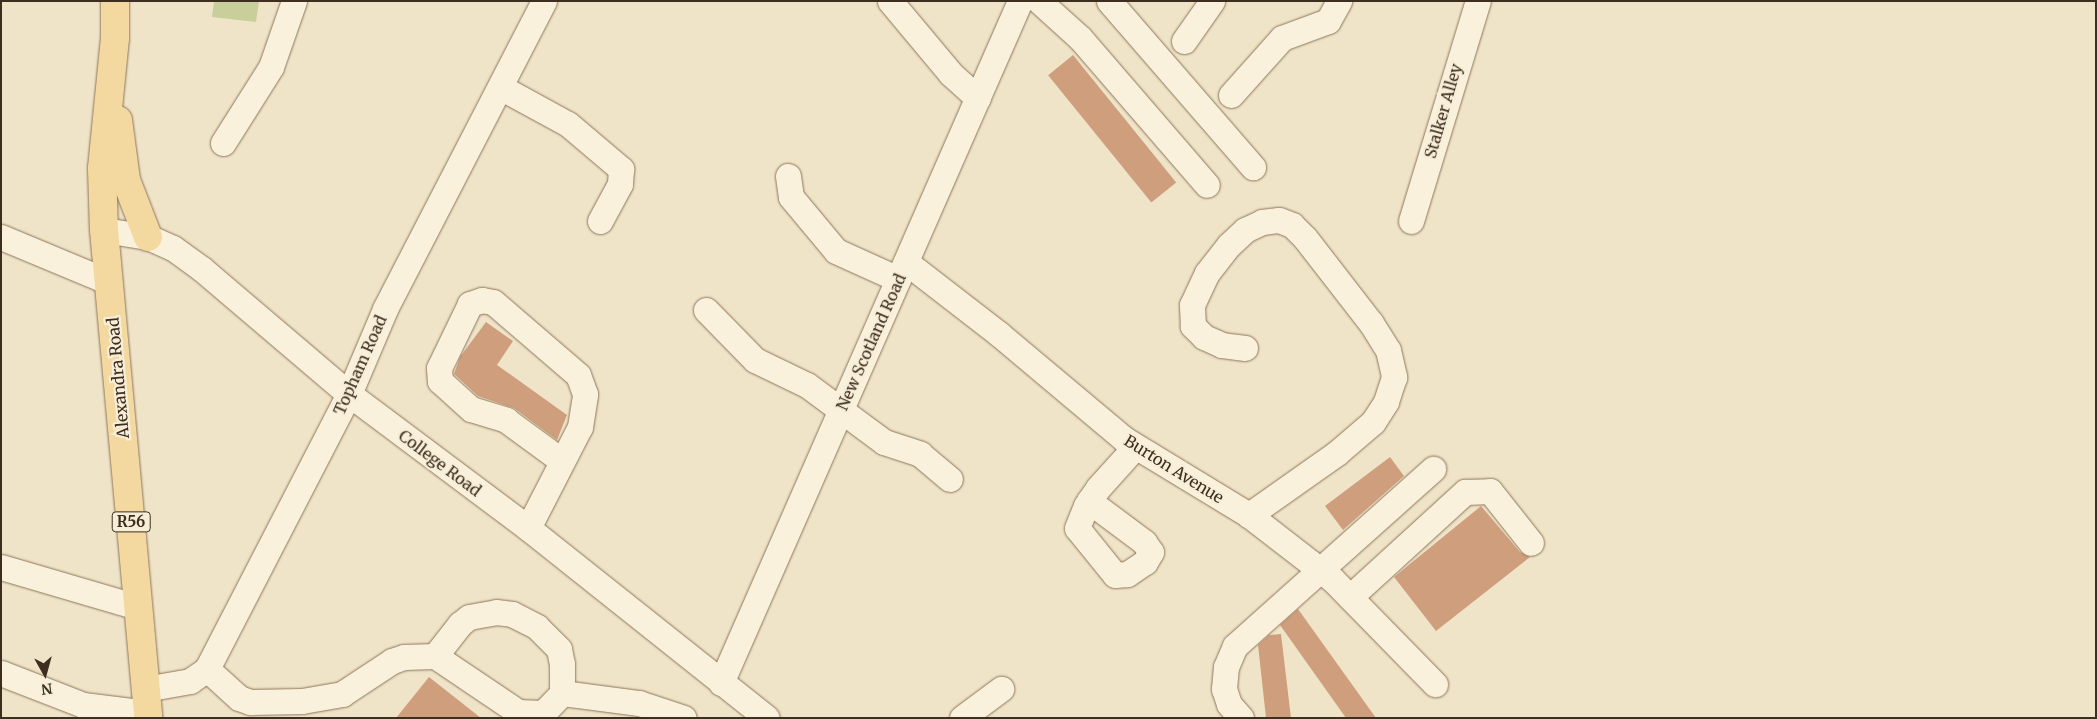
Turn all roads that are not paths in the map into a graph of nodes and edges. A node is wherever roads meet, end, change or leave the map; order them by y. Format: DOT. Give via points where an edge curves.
graph roads {
  1 [pos="115,1"];
  2 [pos="125,1"];
  3 [pos="294,1"];
  4 [pos="544,1"];
  5 [pos="890,1"];
  6 [pos="1020,1"];
  7 [pos="1039,1"];
  8 [pos="1109,1"];
  9 [pos="1212,1"];
  10 [pos="1339,1"];
  11 [pos="1478,1"];
  12 [pos="115,38"];
  13 [pos="1184,41"];
  14 [pos="112,67"];
  15 [pos="500,87"];
  16 [pos="1231,95"];
  17 [pos="978,98"];
  18 [pos="223,142"];
  19 [pos="1252,167"];
  20 [pos="788,176"];
  21 [pos="1206,185"];
  22 [pos="600,221"];
  23 [pos="1411,221"];
  24 [pos="104,230"];
  25 [pos="1,237"];
  26 [pos="148,237"];
  27 [pos="902,270"];
  28 [pos="109,282"];
  29 [pos="706,310"];
  30 [pos="1245,348"];
  31 [pos="349,394"];
  32 [pos="840,412"];
  33 [pos="1135,447"];
  34 [pos="562,461"];
  35 [pos="1433,469"];
  36 [pos="950,479"];
  37 [pos="1089,501"];
  38 [pos="1248,515"];
  39 [pos="528,528"];
  40 [pos="1531,543"];
  41 [pos="1,567"];
  42 [pos="1320,570"];
  43 [pos="1350,598"];
  44 [pos="138,607"];
  45 [pos="435,656"];
  46 [pos="207,669"];
  47 [pos="1,673"];
  48 [pos="722,683"];
  49 [pos="1434,684"];
  50 [pos="1001,689"];
  51 [pos="562,693"];
  52 [pos="147,706"];
  53 [pos="249,710"];
  54 [pos="542,716"];
  55 [pos="684,718"];
  56 [pos="767,718"];
  57 [pos="962,718"];
  58 [pos="1241,718"];
  1 -- 12 [label="main road, Alexandra Road / R56"];
  2 -- 12 [label="main road, Alexandra Road / R56"];
  3 -- 18 [label="street" via="271,67"];
  4 -- 15 [label="street, Topham Road"];
  5 -- 17 [label="street" via="951,74"];
  6 -- 17 [label="street, New Scotland Road"];
  7 -- 21 [label="street" via="1080,38"];
  8 -- 19 [label="street"];
  9 -- 13 [label="street"];
  10 -- 16 [label="street" via="1328,22 1282,38"];
  11 -- 23 [label="street, Stalker Alley"];
  12 -- 14 [label="main road, Alexandra Road / R56"];
  14 -- 24 [label="main road, Alexandra Road / R56" via="102,160"];
  14 -- 26 [label="main road" via="126,180"];
  15 -- 22 [label="street" via="568,124 621,169 620,184"];
  15 -- 31 [label="street, Topham Road" via="385,309"];
  17 -- 27 [label="street, New Scotland Road"];
  20 -- 27 [label="street, Burton Avenue" via="791,197 836,251"];
  24 -- 26 [label="street, College Road"];
  24 -- 28 [label="main road, Alexandra Road / R56"];
  25 -- 28 [label="street"];
  26 -- 31 [label="street, College Road" via="173,248 202,269"];
  27 -- 32 [label="street, New Scotland Road"];
  27 -- 33 [label="street, Burton Avenue"];
  28 -- 44 [label="main road, Alexandra Road / R56"];
  29 -- 32 [label="street" via="754,360 807,385"];
  30 -- 38 [label="street" via="1222,345 1204,337 1193,326 1192,305 1207,273 1229,245 1245,230 1262,222 1279,220 1292,225 1305,238 1371,323 1388,350 1394,377 1386,402 1373,422 1338,453"];
  31 -- 39 [label="street, College Road"];
  31 -- 46 [label="street, Topham Road"];
  32 -- 36 [label="street" via="884,442 920,454"];
  32 -- 48 [label="street, New Scotland Road"];
  33 -- 37 [label="street"];
  33 -- 38 [label="street, Burton Avenue"];
  34 -- 34 [label="street" via="506,420 471,409 440,381 439,368 470,304 482,300 494,302 578,375 585,394 585,407 580,427"];
  34 -- 39 [label="street"];
  35 -- 42 [label="street"];
  38 -- 42 [label="street, Burton Avenue"];
  39 -- 48 [label="street, College Road"];
  40 -- 43 [label="street" via="1490,490 1465,492"];
  41 -- 44 [label="street"];
  42 -- 43 [label="street, Burton Avenue"];
  42 -- 58 [label="street" via="1236,646 1230,656 1224,689"];
  43 -- 49 [label="street, Burton Avenue"];
  44 -- 52 [label="main road, Alexandra Road / R56"];
  45 -- 51 [label="street" via="469,617 496,612 512,614 537,627 559,650"];
  45 -- 53 [label="street" via="404,657 392,661 334,696"];
  45 -- 54 [label="street" via="518,712"];
  46 -- 52 [label="street"];
  46 -- 53 [label="street"];
  47 -- 52 [label="street" via="83,705"];
  48 -- 56 [label="street, College Road"];
  50 -- 57 [label="street"];
  51 -- 54 [label="street"];
  51 -- 55 [label="street" via="639,703"];
}
